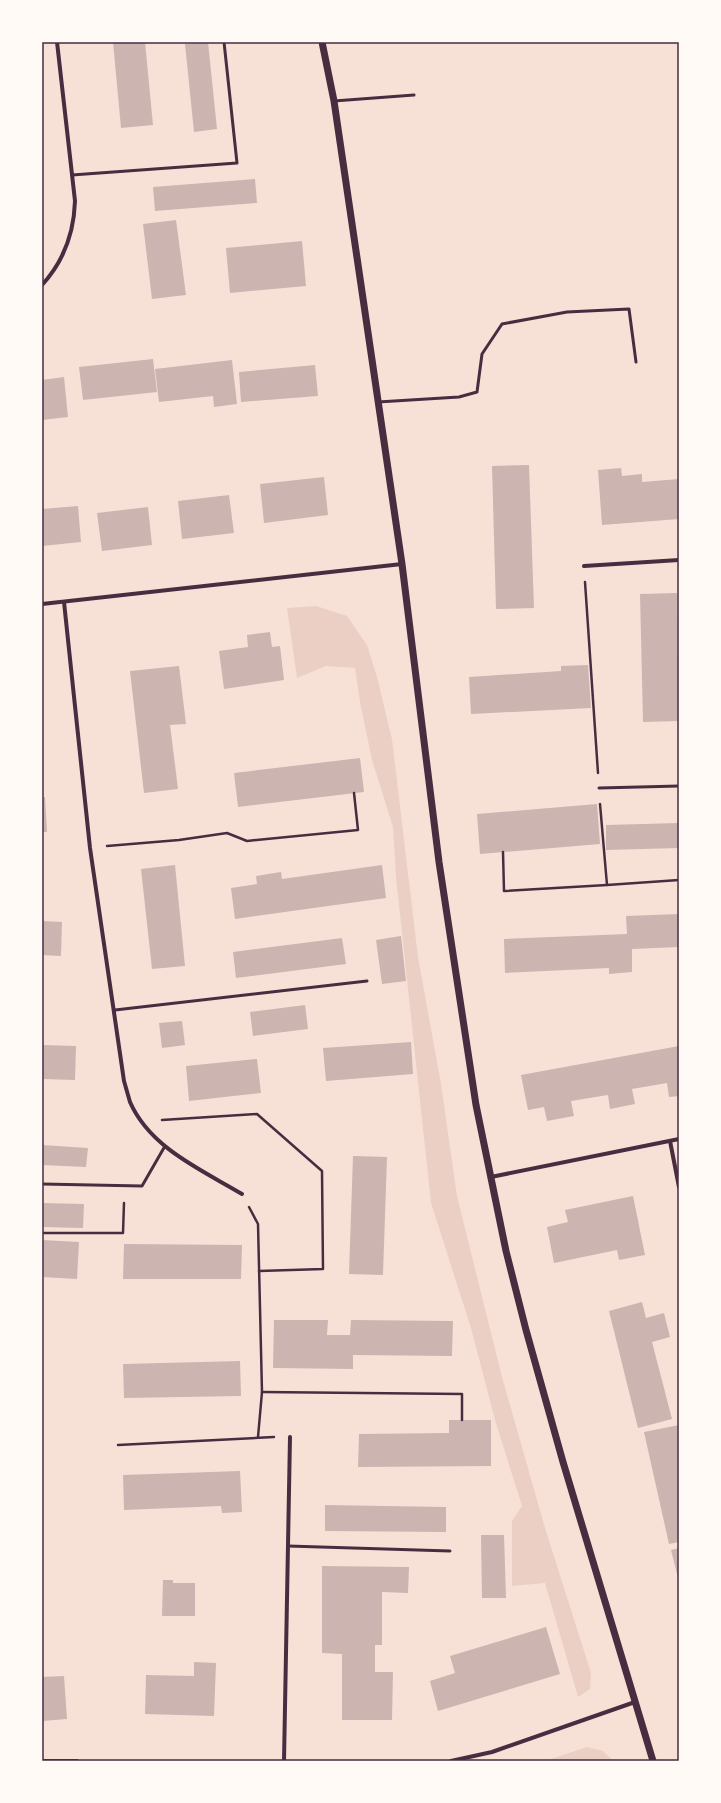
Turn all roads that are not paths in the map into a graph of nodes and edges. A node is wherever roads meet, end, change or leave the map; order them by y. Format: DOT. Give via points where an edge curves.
graph roads {
  1 [pos="58,42"];
  2 [pos="224,42"];
  3 [pos="322,42"];
  4 [pos="414,96"];
  5 [pos="334,101"];
  6 [pos="72,175"];
  7 [pos="42,284"];
  8 [pos="636,362"];
  9 [pos="378,402"];
  10 [pos="679,560"];
  11 [pos="402,564"];
  12 [pos="584,566"];
  13 [pos="64,602"];
  14 [pos="42,604"];
  15 [pos="679,786"];
  16 [pos="599,788"];
  17 [pos="367,982"];
  18 [pos="115,1010"];
  19 [pos="679,1139"];
  20 [pos="670,1141"];
  21 [pos="165,1146"];
  22 [pos="491,1177"];
  23 [pos="42,1184"];
  24 [pos="679,1186"];
  25 [pos="242,1194"];
  26 [pos="290,1437"];
  27 [pos="288,1546"];
  28 [pos="450,1551"];
  29 [pos="635,1702"];
  30 [pos="42,1761"];
  31 [pos="77,1761"];
  32 [pos="284,1761"];
  33 [pos="451,1761"];
  34 [pos="653,1761"];
  1 -- 6 [label="street"];
  2 -- 6 [label="lane" via="237,163"];
  3 -- 5 [label="street"];
  4 -- 5 [label="lane"];
  5 -- 9 [label="street"];
  6 -- 7 [label="street" via="75,212 70,238 53,273"];
  8 -- 9 [label="lane" via="629,308 568,312 502,324 482,354 477,392 459,397"];
  9 -- 11 [label="street"];
  10 -- 12 [label="street"];
  11 -- 13 [label="street"];
  11 -- 22 [label="street" via="459,1000"];
  13 -- 14 [label="street"];
  13 -- 18 [label="street" via="90,848"];
  15 -- 16 [label="lane"];
  17 -- 18 [label="lane"];
  18 -- 21 [label="street" via="124,1081 131,1102 142,1121"];
  19 -- 20 [label="street"];
  20 -- 22 [label="street"];
  20 -- 24 [label="street"];
  21 -- 23 [label="lane" via="142,1186"];
  21 -- 25 [label="street"];
  22 -- 29 [label="street" via="506,1251 562,1462"];
  26 -- 27 [label="street"];
  27 -- 28 [label="lane"];
  27 -- 32 [label="street"];
  29 -- 33 [label="street" via="492,1752"];
  29 -- 34 [label="street"];
  30 -- 31 [label="street"];
}
